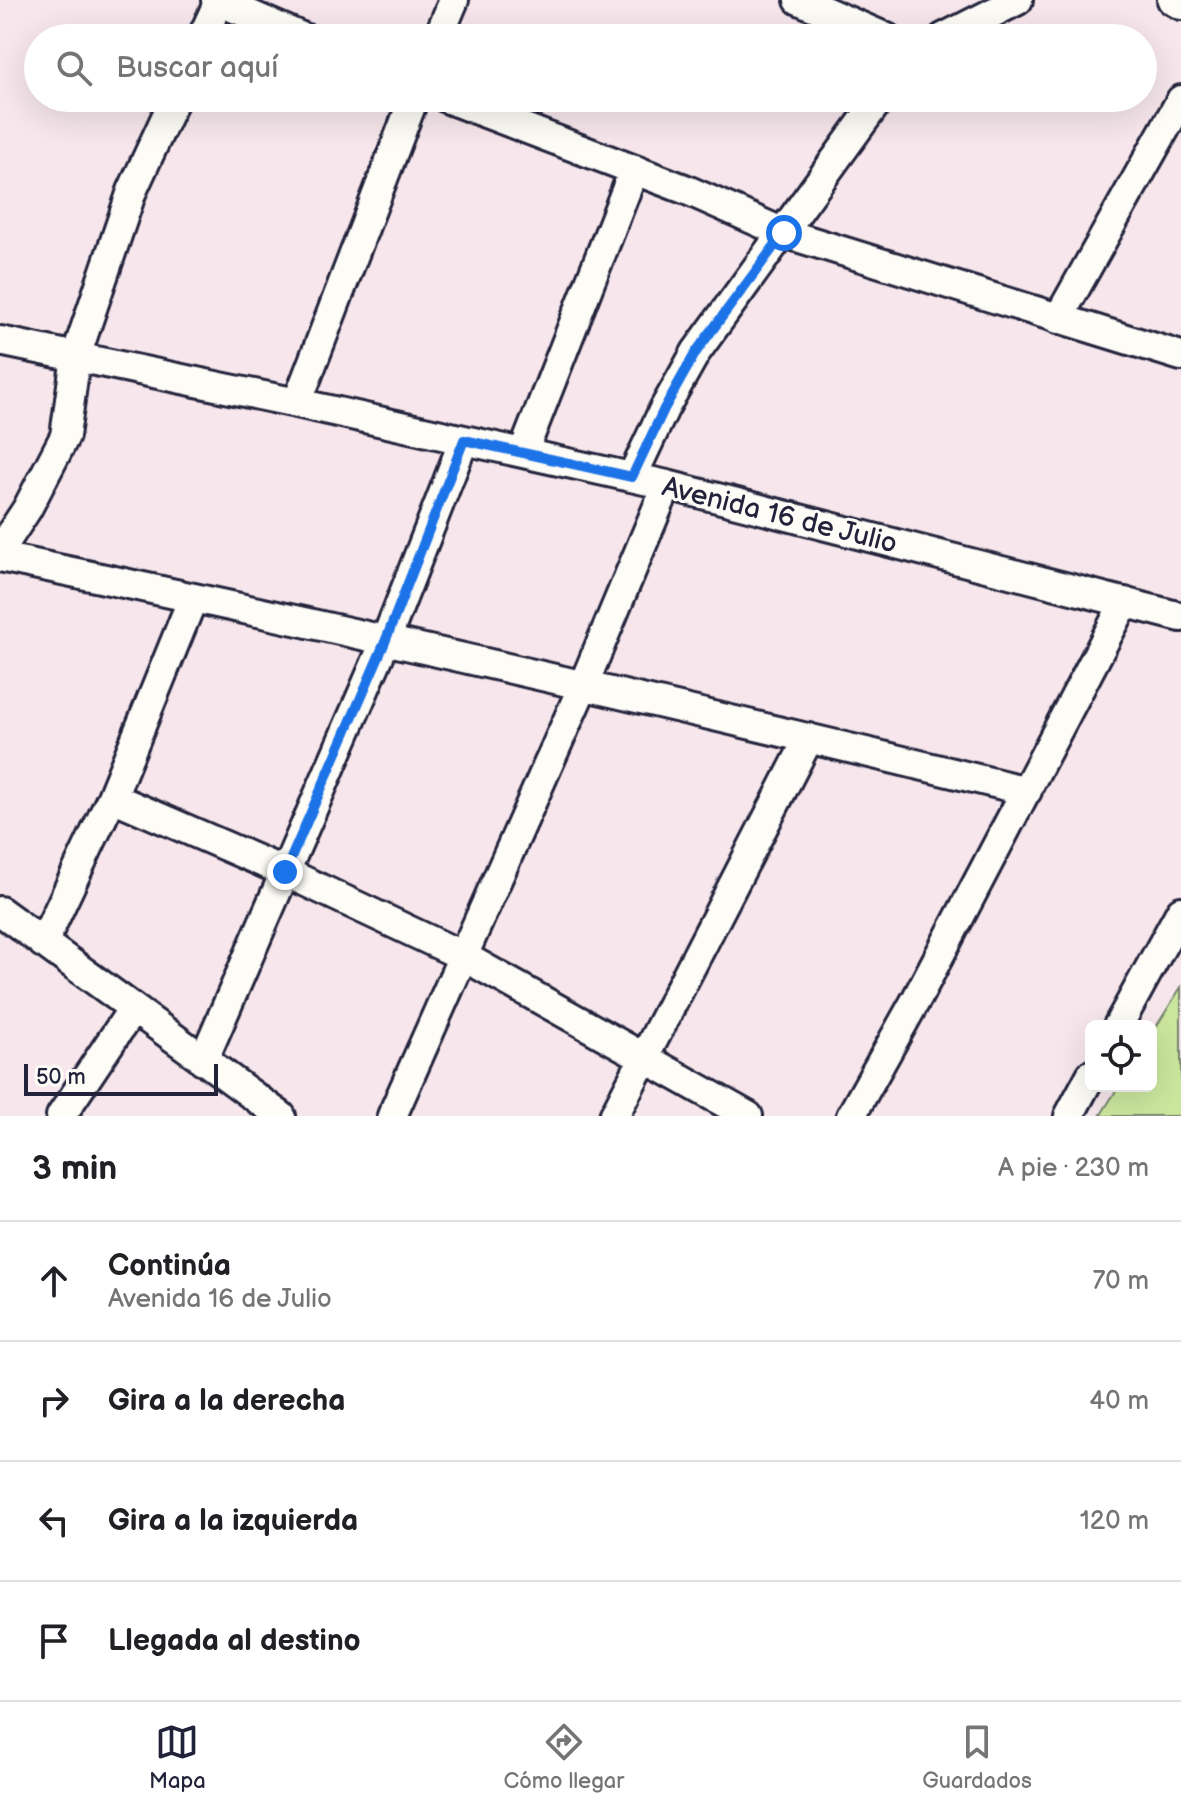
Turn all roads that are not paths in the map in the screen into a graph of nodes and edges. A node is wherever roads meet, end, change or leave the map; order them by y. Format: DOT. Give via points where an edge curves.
graph roads {
  1 [pos="454,0"];
  2 [pos="799,0"];
  3 [pos="1018,0"];
  4 [pos="1172,0"];
  5 [pos="218,1"];
  6 [pos="1181,5"];
  7 [pos="208,24"];
  8 [pos="271,24"];
  9 [pos="444,24"];
  10 [pos="855,24"];
  11 [pos="971,24"];
  12 [pos="1181,100"];
  13 [pos="169,112"];
  14 [pos="409,112"];
  15 [pos="483,112"];
  16 [pos="870,112"];
  17 [pos="634,170"];
  18 [pos="784,233"];
  19 [pos="1058,319"];
  20 [pos="0,341"];
  21 [pos="76,356"];
  22 [pos="1181,356"];
  23 [pos="297,403"];
  24 [pos="464,440"];
  25 [pos="523,453"];
  26 [pos="632,477"];
  27 [pos="667,485"];
  28 [pos="0,550"];
  29 [pos="0,557"];
  30 [pos="193,598"];
  31 [pos="1125,602"];
  32 [pos="1181,617"];
  33 [pos="385,642"];
  34 [pos="583,686"];
  35 [pos="809,738"];
  36 [pos="1027,791"];
  37 [pos="112,797"];
  38 [pos="285,872"];
  39 [pos="0,911"];
  40 [pos="1180,913"];
  41 [pos="43,943"];
  42 [pos="463,956"];
  43 [pos="132,1010"];
  44 [pos="1121,1020"];
  45 [pos="644,1057"];
  46 [pos="203,1061"];
  47 [pos="1085,1086"];
  48 [pos="61,1116"];
  49 [pos="281,1116"];
  50 [pos="392,1116"];
  51 [pos="614,1116"];
  52 [pos="748,1116"];
  53 [pos="851,1116"];
  54 [pos="1069,1116"];
  1 -- 9 [label="street"];
  2 -- 10 [label="street"];
  3 -- 11 [label="street"];
  4 -- 6 [label="street"];
  5 -- 7 [label="street"];
  5 -- 8 [label="street"];
  12 -- 19 [label="street"];
  13 -- 21 [label="street" via="132,191"];
  14 -- 23 [label="street"];
  15 -- 17 [label="street"];
  16 -- 18 [label="street, Avenida 16 de Julio"];
  17 -- 18 [label="street"];
  17 -- 25 [label="street"];
  18 -- 19 [label="street"];
  18 -- 26 [label="street, Avenida 16 de Julio" via="696,352"];
  19 -- 22 [label="street"];
  20 -- 21 [label="street"];
  21 -- 23 [label="street"];
  21 -- 28 [label="street" via="65,436"];
  23 -- 24 [label="street"];
  24 -- 25 [label="street"];
  24 -- 33 [label="street"];
  25 -- 26 [label="street"];
  26 -- 27 [label="street, Avenida 16 de Julio"];
  27 -- 31 [label="street, Avenida 16 de Julio"];
  27 -- 34 [label="street"];
  29 -- 30 [label="street"];
  30 -- 33 [label="street"];
  30 -- 37 [label="street"];
  31 -- 32 [label="street, Avenida 16 de Julio"];
  31 -- 36 [label="street"];
  33 -- 34 [label="street"];
  33 -- 38 [label="street"];
  34 -- 35 [label="street"];
  34 -- 42 [label="street"];
  35 -- 36 [label="street"];
  35 -- 45 [label="street"];
  36 -- 53 [label="street"];
  37 -- 38 [label="street"];
  37 -- 41 [label="street"];
  38 -- 42 [label="street"];
  38 -- 46 [label="street"];
  39 -- 41 [label="street"];
  40 -- 44 [label="street"];
  41 -- 43 [label="street"];
  42 -- 45 [label="street"];
  42 -- 50 [label="street"];
  43 -- 46 [label="street"];
  43 -- 48 [label="street"];
  45 -- 51 [label="street"];
  45 -- 52 [label="street"];
  46 -- 49 [label="street"];
  47 -- 54 [label="street"];
}
